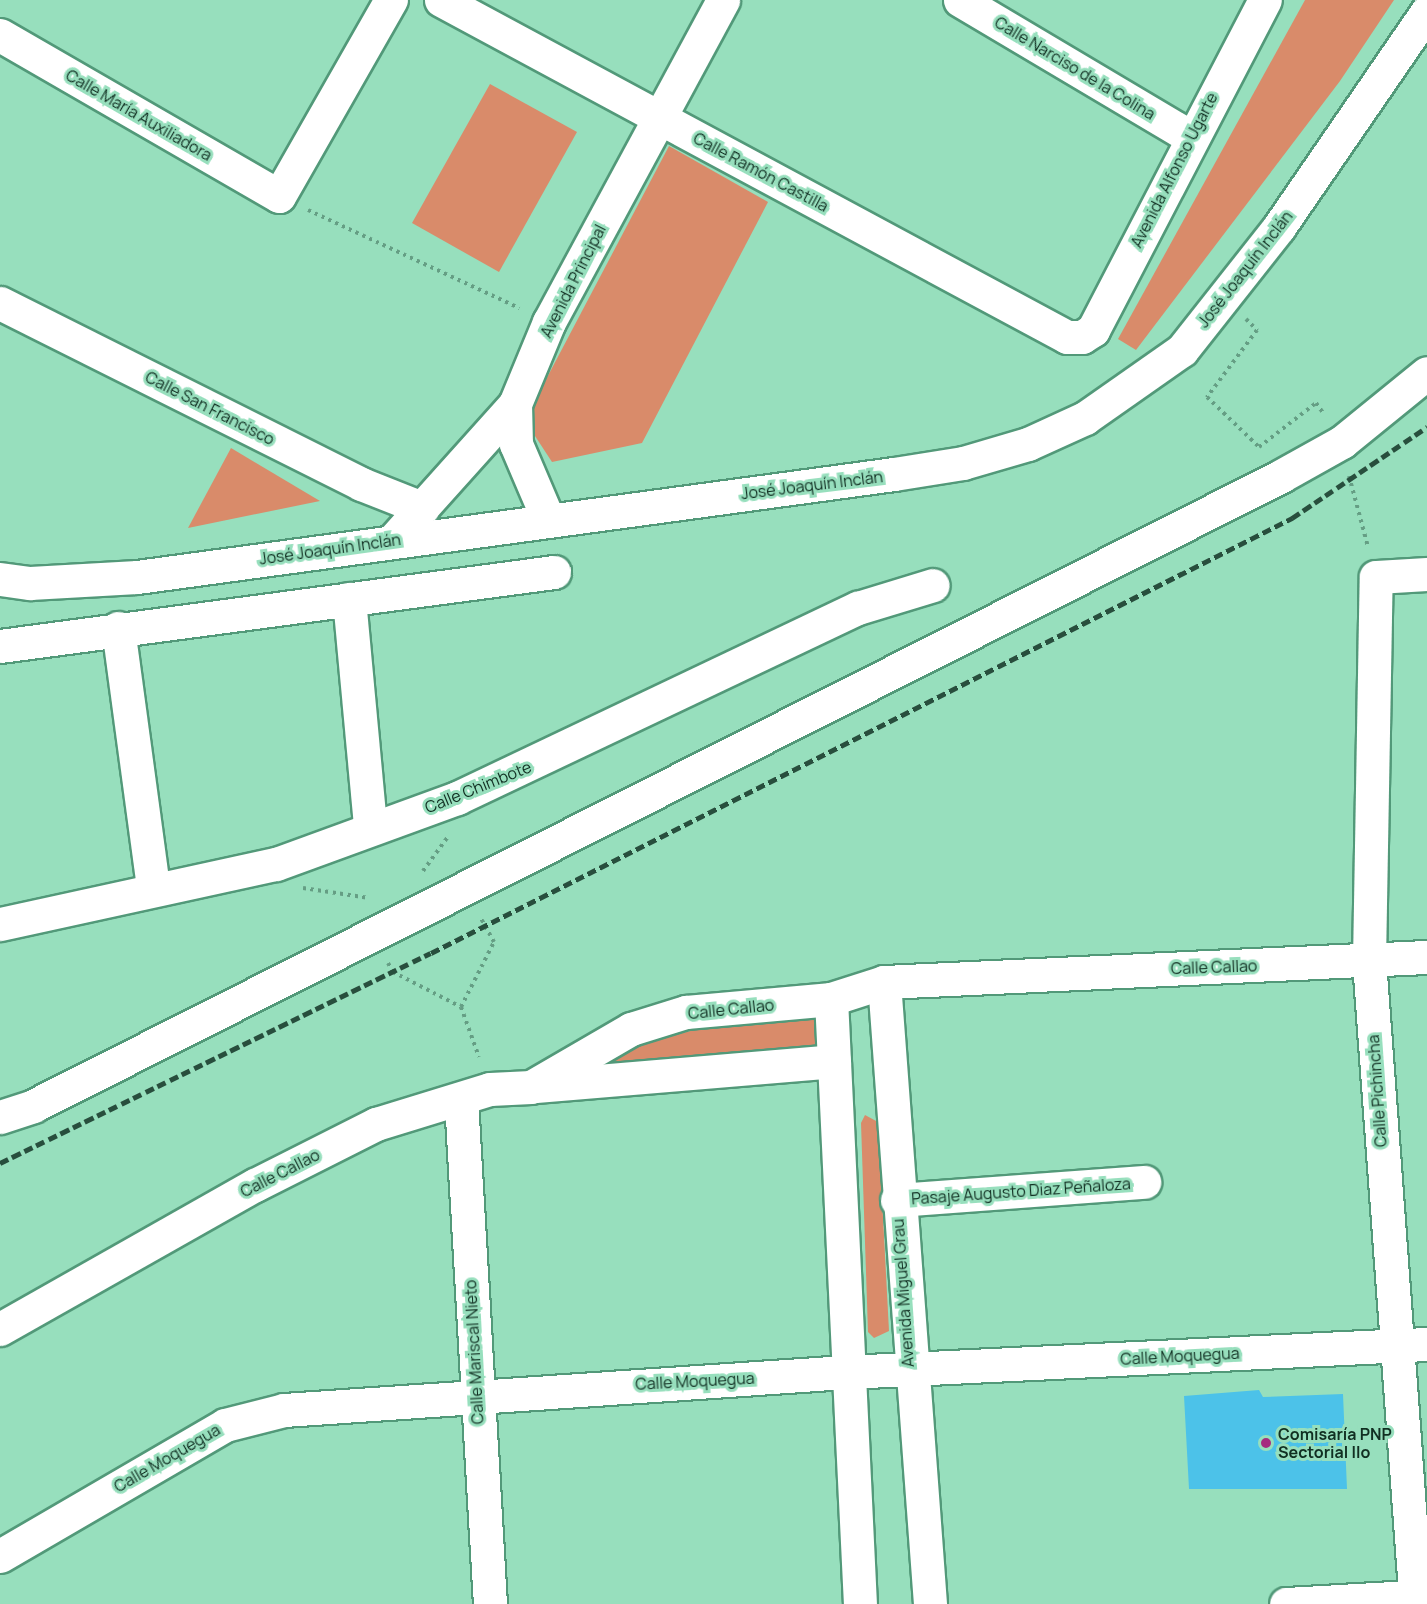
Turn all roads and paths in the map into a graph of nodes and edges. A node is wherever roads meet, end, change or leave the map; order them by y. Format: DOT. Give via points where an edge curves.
graph roads {
  1 [pos="391,0"];
  2 [pos="441,0"];
  3 [pos="723,0"];
  4 [pos="960,0"];
  5 [pos="1265,0"];
  6 [pos="1427,12"];
  7 [pos="0,35"];
  8 [pos="660,118"];
  9 [pos="1190,136"];
  10 [pos="279,196"];
  11 [pos="1225,300"];
  12 [pos="0,303"];
  13 [pos="549,322"];
  14 [pos="1082,337"];
  15 [pos="1427,373"];
  16 [pos="515,404"];
  17 [pos="1342,442"];
  18 [pos="422,508"];
  19 [pos="548,519"];
  20 [pos="394,539"];
  21 [pos="554,572"];
  22 [pos="1427,574"];
  23 [pos="1376,576"];
  24 [pos="0,579"];
  25 [pos="933,585"];
  26 [pos="349,599"];
  27 [pos="118,628"];
  28 [pos="0,646"];
  29 [pos="457,798"];
  30 [pos="370,827"];
  31 [pos="276,864"];
  32 [pos="414,878"];
  33 [pos="153,888"];
  34 [pos="466,889"];
  35 [pos="377,895"];
  36 [pos="0,924"];
  37 [pos="373,936"];
  38 [pos="1427,957"];
  39 [pos="1369,961"];
  40 [pos="884,982"];
  41 [pos="831,999"];
  42 [pos="461,1007"];
  43 [pos="834,1061"];
  44 [pos="531,1087"];
  45 [pos="476,1094"];
  46 [pos="0,1117"];
  47 [pos="1144,1182"];
  48 [pos="897,1200"];
  49 [pos="0,1329"];
  50 [pos="1427,1344"];
  51 [pos="1394,1346"];
  52 [pos="909,1369"];
  53 [pos="846,1372"];
  54 [pos="476,1394"];
  55 [pos="0,1556"];
  56 [pos="1419,1599"];
  57 [pos="490,1604"];
  58 [pos="860,1604"];
  59 [pos="930,1604"];
  60 [pos="1286,1604"];
  1 -- 10 [label="street"];
  2 -- 8 [label="street, Calle Ramón Castilla"];
  3 -- 8 [label="street, Avenida Principal"];
  4 -- 9 [label="street, Calle Narciso de la Colina"];
  5 -- 9 [label="street, Avenida Alfonso Ugarte"];
  6 -- 11 [label="street, José Joaquín Inclán"];
  7 -- 10 [label="street, Calle María Auxiliadora"];
  8 -- 13 [label="street, Avenida Principal"];
  8 -- 14 [label="street, Calle Ramón Castilla" via="1066,337"];
  9 -- 14 [label="street, Avenida Alfonso Ugarte" via="1093,330"];
  10 -- 13 [label="path"];
  11 -- 17 [label="path" via="1257,330 1207,397 1259,447 1316,403"];
  11 -- 19 [label="street, José Joaquín Inclán" via="1182,350 1132,389 1028,444 906,473"];
  12 -- 18 [label="street, Calle San Francisco" via="361,484"];
  13 -- 16 [label="street, Avenida Principal"];
  15 -- 17 [label="street"];
  16 -- 18 [label="street, Avenida Principal"];
  16 -- 19 [label="street" via="516,444"];
  17 -- 23 [label="path"];
  17 -- 34 [label="street"];
  18 -- 20 [label="street, Avenida Principal"];
  19 -- 20 [label="street, José Joaquín Inclán"];
  20 -- 24 [label="street, José Joaquín Inclán" via="136,577 30,583"];
  21 -- 26 [label="street"];
  22 -- 23 [label="street"];
  23 -- 39 [label="street, Calle Pichincha"];
  25 -- 29 [label="street, Calle Chimbote" via="858,608"];
  26 -- 27 [label="street"];
  26 -- 30 [label="street"];
  27 -- 28 [label="street"];
  27 -- 33 [label="street"];
  29 -- 30 [label="street, Calle Chimbote"];
  29 -- 32 [label="path" via="449,835"];
  30 -- 31 [label="street, Calle Chimbote"];
  31 -- 33 [label="street, Calle Chimbote"];
  31 -- 35 [label="path" via="309,893"];
  33 -- 36 [label="street, Calle Chimbote"];
  34 -- 37 [label="street"];
  34 -- 42 [label="path" via="494,942"];
  37 -- 42 [label="path" via="393,972"];
  37 -- 46 [label="street" via="33,1106"];
  38 -- 39 [label="street, Calle Callao"];
  39 -- 40 [label="street, Calle Callao"];
  39 -- 51 [label="street, Calle Pichincha"];
  40 -- 41 [label="street, Calle Callao"];
  40 -- 48 [label="street, Avenida Miguel Grau"];
  41 -- 43 [label="street"];
  41 -- 44 [label="street, Calle Callao" via="686,1012 632,1029"];
  42 -- 45 [label="path"];
  43 -- 44 [label="street"];
  43 -- 53 [label="street"];
  44 -- 45 [label="street, Calle Callao"];
  45 -- 49 [label="street, Calle Callao" via="376,1124 255,1185"];
  45 -- 54 [label="street, Calle Mariscal Nieto"];
  47 -- 48 [label="street, Pasaje Augusto Diaz Peñaloza"];
  48 -- 52 [label="street, Avenida Miguel Grau"];
  50 -- 51 [label="street, Calle Moquegua"];
  51 -- 52 [label="street, Calle Moquegua"];
  51 -- 56 [label="street, Calle Pichincha"];
  52 -- 53 [label="street, Calle Moquegua"];
  52 -- 59 [label="street, Avenida Miguel Grau"];
  53 -- 54 [label="street, Calle Moquegua"];
  53 -- 58 [label="street"];
  54 -- 55 [label="street, Calle Moquegua" via="284,1410 225,1425"];
  54 -- 57 [label="street, Calle Mariscal Nieto"];
  56 -- 60 [label="street"];
}
